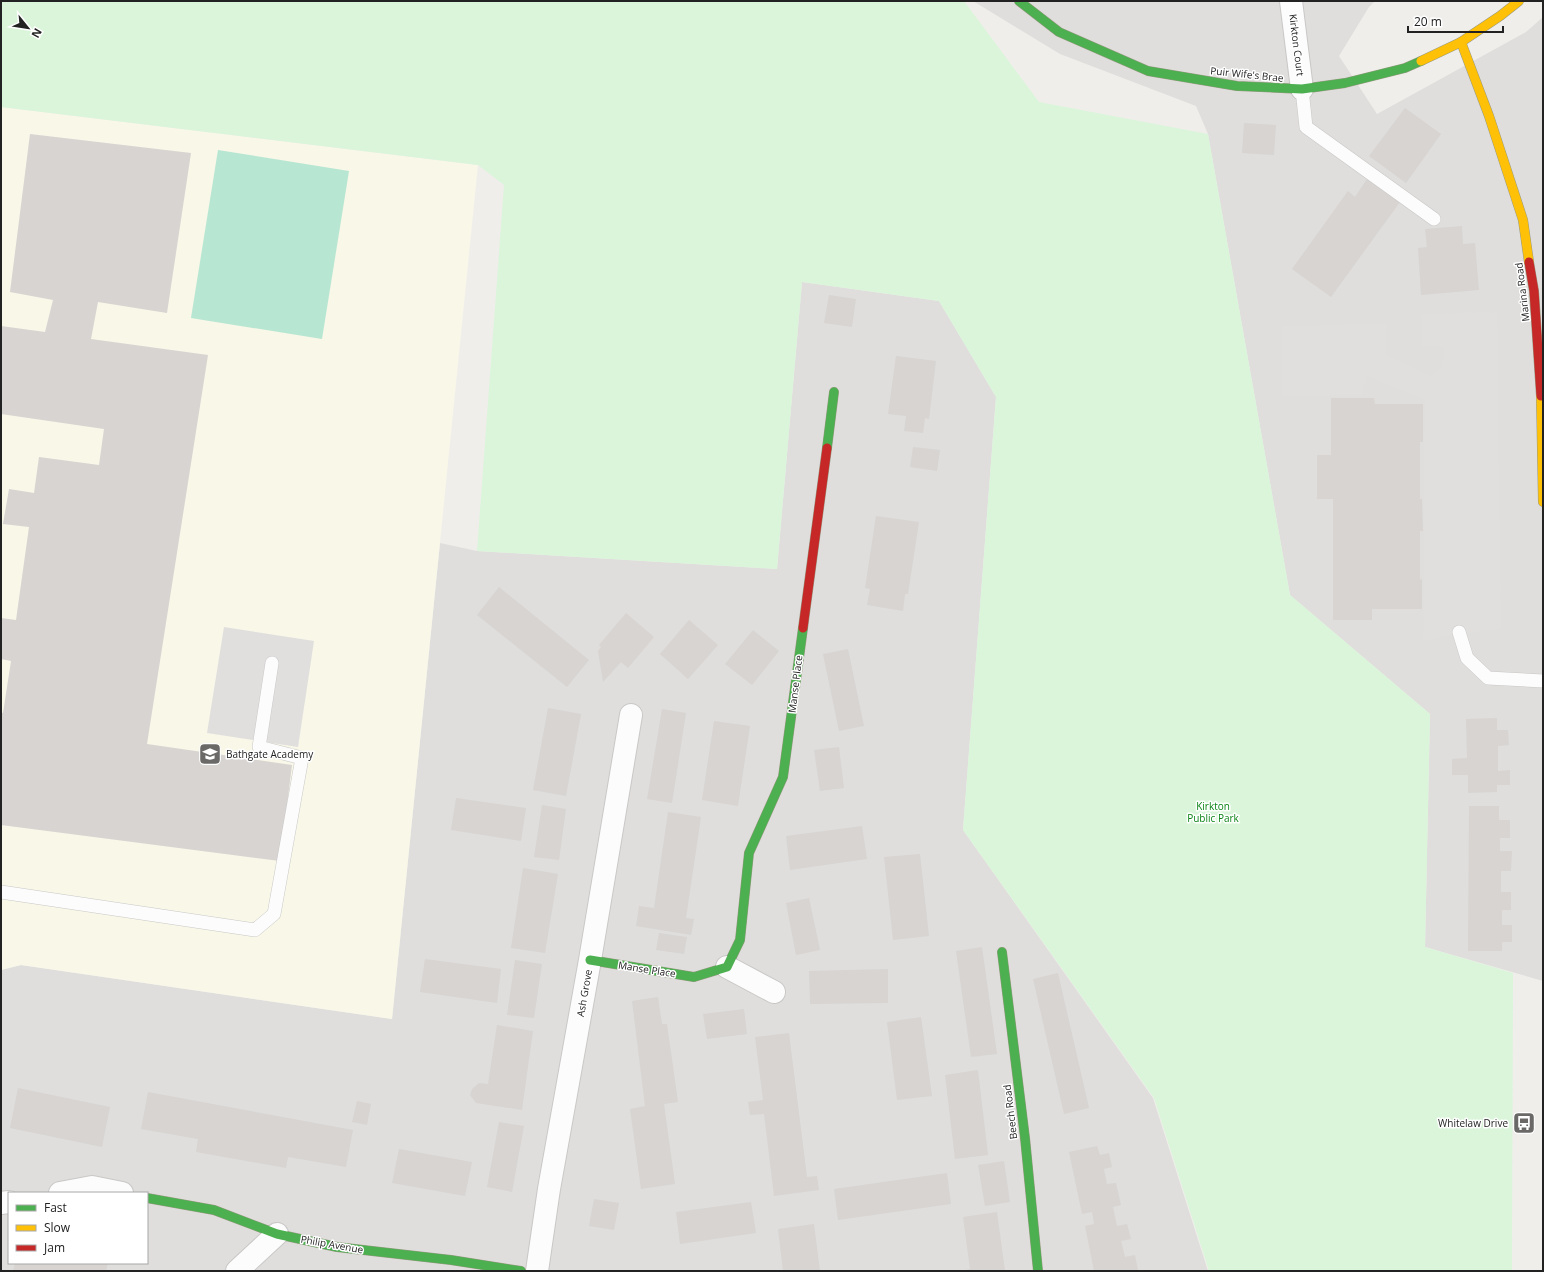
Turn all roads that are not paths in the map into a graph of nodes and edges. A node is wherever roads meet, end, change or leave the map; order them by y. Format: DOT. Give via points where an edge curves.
graph roads {
  1 [pos="1019,1"];
  2 [pos="1291,1"];
  3 [pos="1519,1"];
  4 [pos="1461,42"];
  5 [pos="1302,89"];
  6 [pos="1434,219"];
  7 [pos="834,392"];
  8 [pos="1543,502"];
  9 [pos="1459,632"];
  10 [pos="272,663"];
  11 [pos="1543,681"];
  12 [pos="631,715"];
  13 [pos="1,892"];
  14 [pos="1002,952"];
  15 [pos="590,960"];
  16 [pos="727,967"];
  17 [pos="774,992"];
  18 [pos="65,1192"];
  19 [pos="117,1192"];
  20 [pos="148,1198"];
  21 [pos="278,1234"];
  22 [pos="450,1265"];
  23 [pos="237,1271"];
  24 [pos="521,1271"];
  25 [pos="537,1271"];
  26 [pos="1038,1271"];
  1 -- 5 [label="street, Puir Wife's Brae" via="1059,32 1148,71 1237,86"];
  2 -- 5 [label="street, Kirkton Court"];
  3 -- 4 [label="street, Puir Wife's Brae"];
  4 -- 5 [label="street, Puir Wife's Brae" via="1405,68 1345,83"];
  4 -- 8 [label="street, Marina Road" via="1490,116 1523,220 1534,291 1540,364"];
  5 -- 6 [label="lane" via="1306,127"];
  7 -- 16 [label="street, Manse Place" via="783,777 749,853 740,940"];
  9 -- 11 [label="lane" via="1467,658 1488,678"];
  10 -- 13 [label="lane" via="259,747 302,758 274,914 255,930"];
  12 -- 15 [label="street, Ash Grove"];
  14 -- 26 [label="street, Beech Road"];
  15 -- 16 [label="street, Manse Place" via="694,977"];
  15 -- 25 [label="street, Ash Grove"];
  16 -- 17 [label="street"];
  18 -- 19 [label="street" via="92,1187"];
  20 -- 21 [label="street, Philip Avenue" via="214,1210"];
  21 -- 22 [label="street, Philip Avenue" via="337,1247"];
  21 -- 23 [label="street"];
  22 -- 24 [label="street, Philip Avenue"];
}
